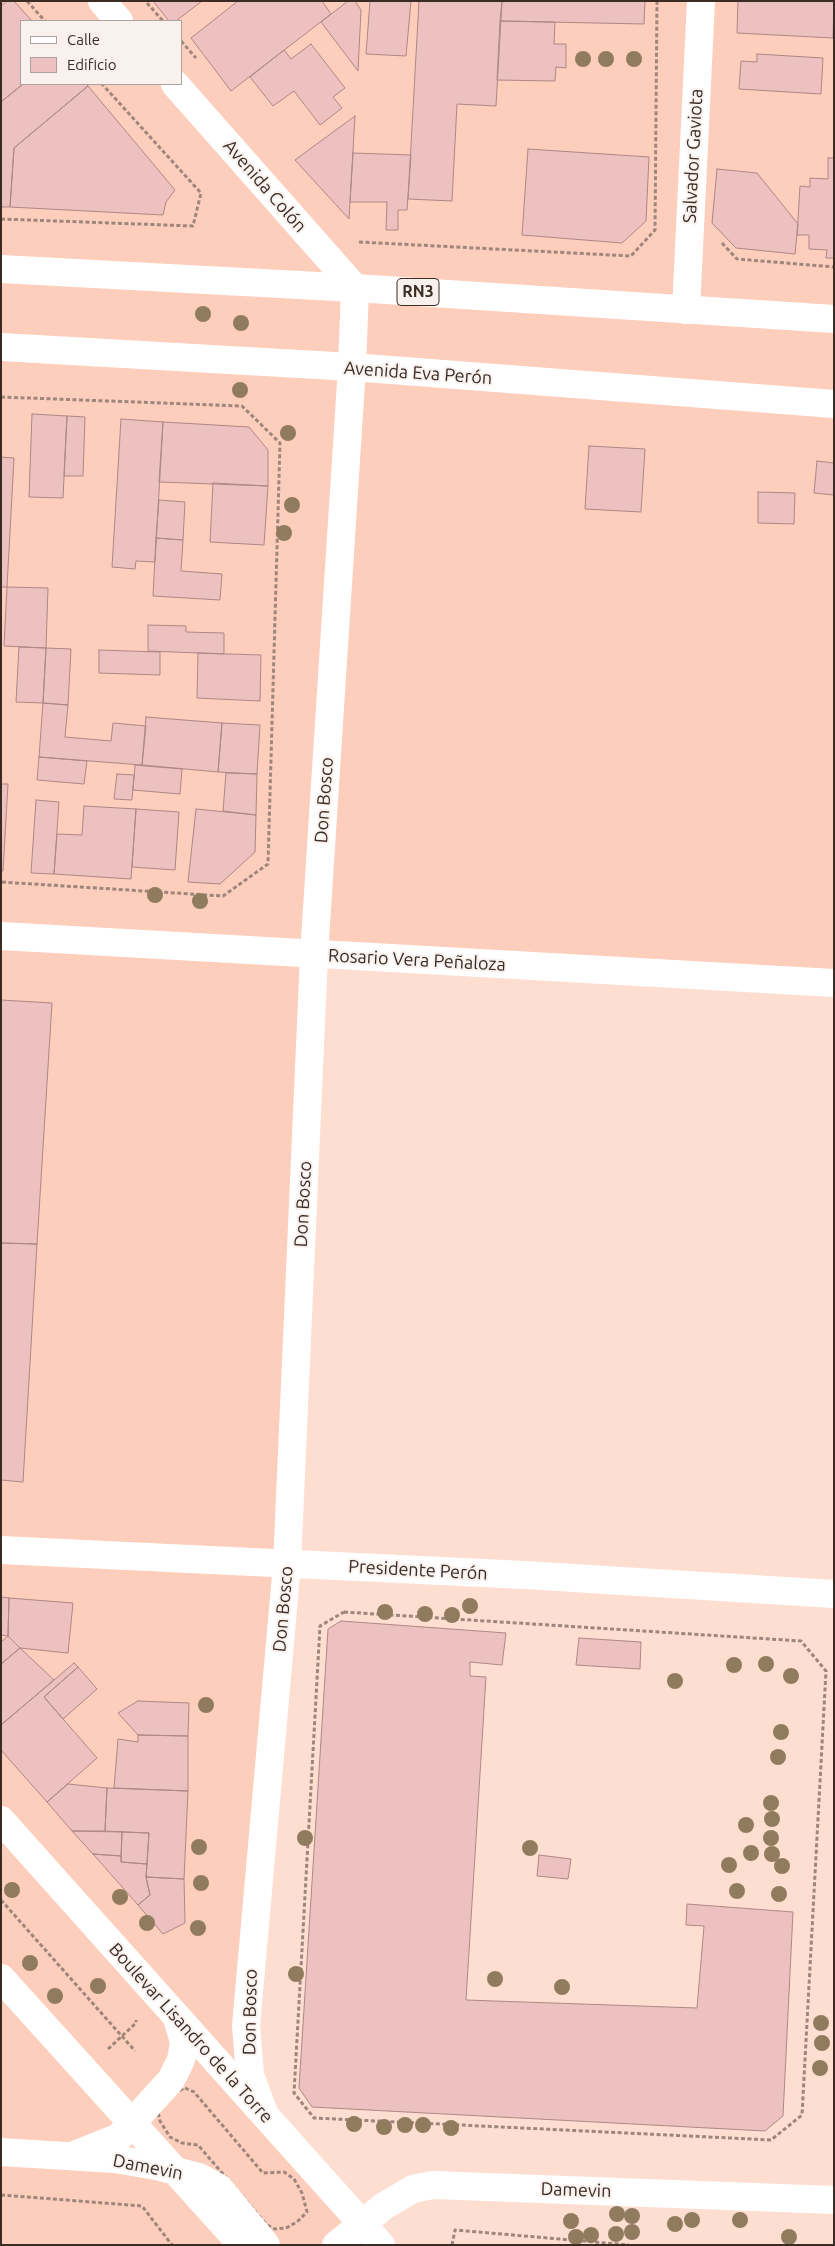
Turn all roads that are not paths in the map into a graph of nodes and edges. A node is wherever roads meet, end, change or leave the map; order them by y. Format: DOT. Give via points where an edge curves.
graph roads {
  1 [pos="102,1"];
  2 [pos="701,1"];
  3 [pos="118,20"];
  4 [pos="175,85"];
  5 [pos="1,269"];
  6 [pos="355,288"];
  7 [pos="686,310"];
  8 [pos="834,319"];
  9 [pos="1,347"];
  10 [pos="352,368"];
  11 [pos="834,404"];
  12 [pos="1,936"];
  13 [pos="314,954"];
  14 [pos="834,983"];
  15 [pos="1,1550"];
  16 [pos="287,1564"];
  17 [pos="834,1594"];
  18 [pos="1,1820"];
  19 [pos="1,1978"];
  20 [pos="177,2018"];
  21 [pos="266,2117"];
  22 [pos="132,2124"];
  23 [pos="1,2152"];
  24 [pos="71,2156"];
  25 [pos="175,2171"];
  26 [pos="319,2176"];
  27 [pos="834,2200"];
  28 [pos="215,2214"];
  29 [pos="361,2222"];
  30 [pos="226,2245"];
  31 [pos="242,2245"];
  32 [pos="266,2245"];
  33 [pos="336,2245"];
  34 [pos="381,2245"];
  1 -- 3 [label="main road"];
  2 -- 7 [label="main road, Salvador Gaviota"];
  4 -- 6 [label="main road, Avenida Colón"];
  5 -- 6 [label="main road, RN3"];
  6 -- 7 [label="main road, RN3"];
  6 -- 10 [label="main road, Don Bosco"];
  7 -- 8 [label="main road, RN3"];
  9 -- 10 [label="main road, Avenida Eva Perón"];
  10 -- 11 [label="main road, Avenida Eva Perón"];
  10 -- 13 [label="main road, Don Bosco"];
  12 -- 13 [label="main road, Rosario Vera Peñaloza"];
  13 -- 14 [label="main road, Rosario Vera Peñaloza"];
  13 -- 16 [label="main road, Don Bosco"];
  15 -- 16 [label="main road, Presidente Perón"];
  16 -- 17 [label="main road, Presidente Perón"];
  16 -- 21 [label="main road, Don Bosco" via="246,2026 250,2075"];
  18 -- 20 [label="main road, Boulevar Lisandro de la Torre"];
  19 -- 22 [label="main road"];
  20 -- 21 [label="main road, Boulevar Lisandro de la Torre"];
  20 -- 22 [label="main road" via="184,2042 182,2060 171,2080"];
  21 -- 26 [label="main road, Boulevar Lisandro de la Torre"];
  22 -- 24 [label="main road" via="119,2137"];
  22 -- 25 [label="main road"];
  23 -- 24 [label="main road, Damevin"];
  24 -- 25 [label="main road, Damevin" via="136,2162"];
  25 -- 28 [label="main road"];
  25 -- 32 [label="main road, Damevin" via="199,2177 219,2188"];
  26 -- 29 [label="main road, Boulevar Lisandro de la Torre"];
  26 -- 33 [label="main road" via="340,2218"];
  27 -- 29 [label="main road, Damevin" via="433,2185 413,2189"];
  28 -- 30 [label="main road"];
  28 -- 31 [label="main road"];
  29 -- 33 [label="main road, Damevin"];
  29 -- 34 [label="main road, Boulevar Lisandro de la Torre"];
}
